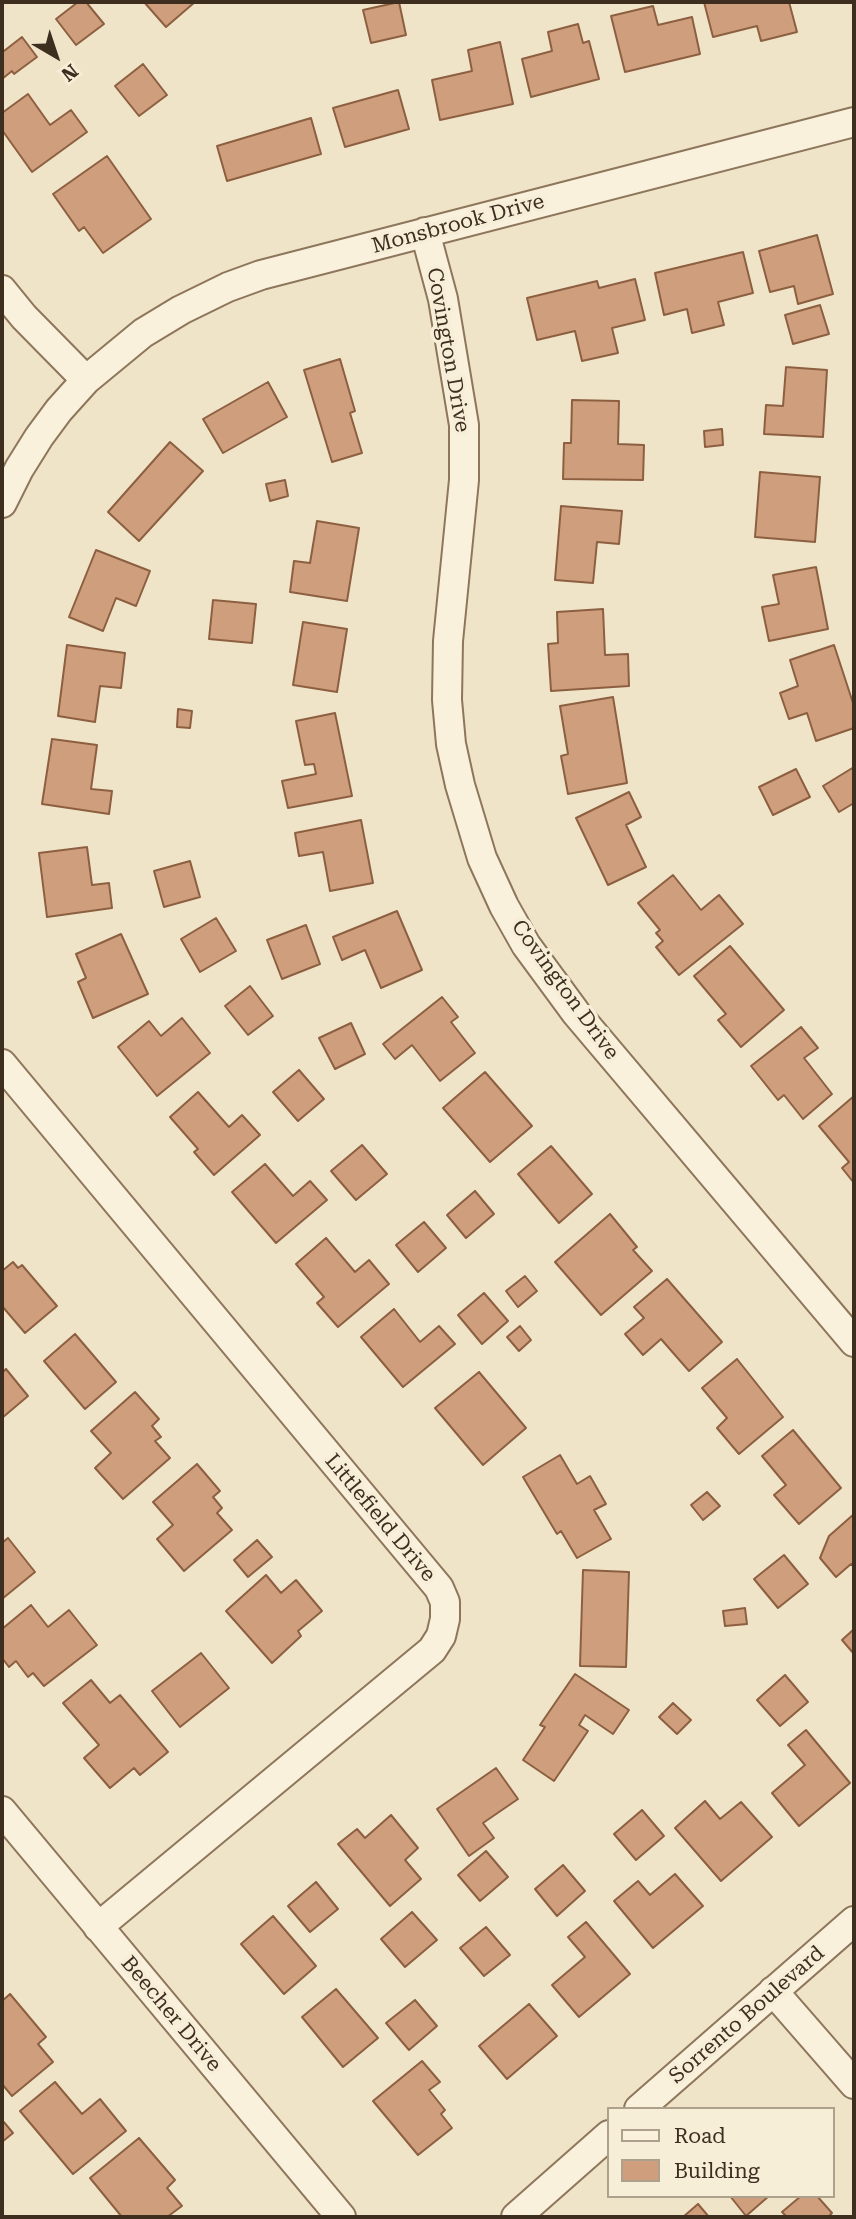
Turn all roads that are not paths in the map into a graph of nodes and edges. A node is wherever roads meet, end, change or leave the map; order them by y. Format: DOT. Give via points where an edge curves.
graph roads {
  1 [pos="854,122"];
  2 [pos="425,232"];
  3 [pos="2,290"];
  4 [pos="86,380"];
  5 [pos="2,503"];
  6 [pos="2,1064"];
  7 [pos="854,1342"];
  8 [pos="2,1811"];
  9 [pos="854,1921"];
  10 [pos="98,1927"];
  11 [pos="773,1991"];
  12 [pos="854,2084"];
  13 [pos="641,2107"];
  14 [pos="608,2136"];
  15 [pos="341,2217"];
  16 [pos="516,2217"];
  1 -- 2 [label="street, Monsbrook Drive"];
  2 -- 4 [label="street, Monsbrook Drive" via="228,287 143,333"];
  2 -- 7 [label="street, Covington Drive" via="443,299 464,425 464,480 447,641 447,700 460,785 482,858 526,946 576,1013"];
  3 -- 4 [label="street"];
  4 -- 5 [label="street" via="39,438"];
  6 -- 10 [label="street, Littlefield Drive" via="439,1588 445,1602 441,1636 432,1650"];
  8 -- 10 [label="street, Beecher Drive"];
  9 -- 11 [label="street, Sorrento Boulevard"];
  10 -- 15 [label="street, Beecher Drive"];
  11 -- 12 [label="street"];
  11 -- 13 [label="street, Sorrento Boulevard"];
  14 -- 16 [label="street"];
}
